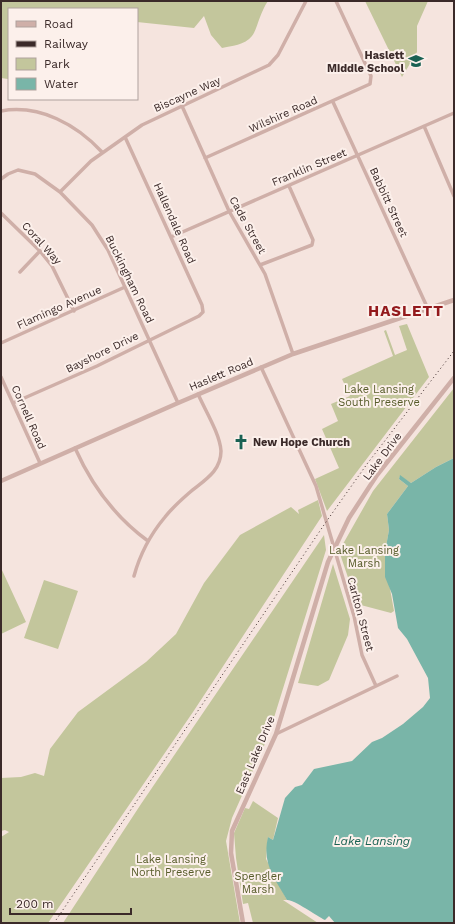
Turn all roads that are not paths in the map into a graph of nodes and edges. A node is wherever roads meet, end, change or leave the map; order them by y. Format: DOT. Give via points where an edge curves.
graph roads {
  1 [pos="306,1"];
  2 [pos="336,1"];
  3 [pos="333,102"];
  4 [pos="182,106"];
  5 [pos="1,111"];
  6 [pos="454,113"];
  7 [pos="424,126"];
  8 [pos="125,137"];
  9 [pos="102,152"];
  10 [pos="358,156"];
  11 [pos="205,158"];
  12 [pos="1,179"];
  13 [pos="289,186"];
  14 [pos="60,192"];
  15 [pos="454,196"];
  16 [pos="229,212"];
  17 [pos="1,213"];
  18 [pos="171,237"];
  19 [pos="40,251"];
  20 [pos="260,265"];
  21 [pos="20,272"];
  22 [pos="125,287"];
  23 [pos="454,300"];
  24 [pos="428,309"];
  25 [pos="74,311"];
  26 [pos="199,316"];
  27 [pos="150,340"];
  28 [pos="1,343"];
  29 [pos="293,354"];
  30 [pos="261,367"];
  31 [pos="1,377"];
  32 [pos="454,378"];
  33 [pos="198,394"];
  34 [pos="13,403"];
  35 [pos="178,403"];
  36 [pos="75,448"];
  37 [pos="40,463"];
  38 [pos="1,481"];
  39 [pos="148,541"];
  40 [pos="333,549"];
  41 [pos="134,576"];
  42 [pos="397,676"];
  43 [pos="376,686"];
  44 [pos="276,734"];
  45 [pos="243,923"];
  1 -- 4 [label="street, Biscayne Way" via="278,55 269,65"];
  2 -- 3 [label="street, Wilshire Road" via="371,76 371,81 369,86"];
  3 -- 10 [label="street, Babbitt Street"];
  3 -- 11 [label="street, Wilshire Road"];
  4 -- 8 [label="street, Biscayne Way" via="148,121"];
  4 -- 11 [label="street, Cade Street"];
  5 -- 9 [label="street" via="31,111 59,120 79,131"];
  6 -- 7 [label="street, Franklin Street"];
  7 -- 10 [label="street, Franklin Street"];
  7 -- 15 [label="street"];
  8 -- 9 [label="street, Biscayne Way"];
  8 -- 18 [label="street, Hallendale Road"];
  9 -- 14 [label="street, Biscayne Way"];
  10 -- 13 [label="street, Franklin Street"];
  10 -- 24 [label="street, Babbitt Street"];
  11 -- 16 [label="street, Cade Street"];
  12 -- 14 [label="street, Buckingham Road" via="12,172 23,170 45,179"];
  13 -- 16 [label="street, Franklin Street"];
  13 -- 20 [label="street" via="313,240 312,246"];
  14 -- 22 [label="street, Buckingham Road" via="100,237"];
  16 -- 18 [label="street, Franklin Street"];
  16 -- 20 [label="street, Cade Street"];
  17 -- 19 [label="street, Coral Way"];
  18 -- 26 [label="street, Hallendale Road" via="202,305 203,312"];
  19 -- 21 [label="street"];
  19 -- 25 [label="street, Coral Way" via="58,276"];
  20 -- 29 [label="street, Cade Street"];
  22 -- 25 [label="street, Flamingo Avenue"];
  22 -- 27 [label="street, Buckingham Road"];
  23 -- 24 [label="street, Haslett Road"];
  24 -- 29 [label="street, Haslett Road"];
  25 -- 28 [label="street, Flamingo Avenue"];
  26 -- 27 [label="street, Bayshore Drive"];
  27 -- 34 [label="street, Bayshore Drive"];
  27 -- 35 [label="street, Buckingham Road"];
  29 -- 30 [label="street, Haslett Road"];
  30 -- 33 [label="street, Haslett Road"];
  30 -- 40 [label="street, Carlton Street" via="316,486"];
  31 -- 34 [label="street, Cornell Road"];
  32 -- 40 [label="street, Lake Drive" via="377,476 349,518"];
  33 -- 35 [label="street, Haslett Road"];
  33 -- 39 [label="street" via="220,443 219,464 211,476 174,508"];
  34 -- 37 [label="street, Cornell Road"];
  35 -- 36 [label="street, Haslett Road"];
  36 -- 37 [label="street, Haslett Road"];
  36 -- 39 [label="street" via="89,478 108,504"];
  37 -- 38 [label="street, Haslett Road"];
  39 -- 41 [label="street"];
  40 -- 43 [label="street, Carlton Street" via="354,616 362,655"];
  40 -- 44 [label="street, East Lake Drive" via="316,596"];
  42 -- 43 [label="street"];
  43 -- 44 [label="street"];
  44 -- 45 [label="street, East Lake Drive" via="232,831 231,853"];
}
